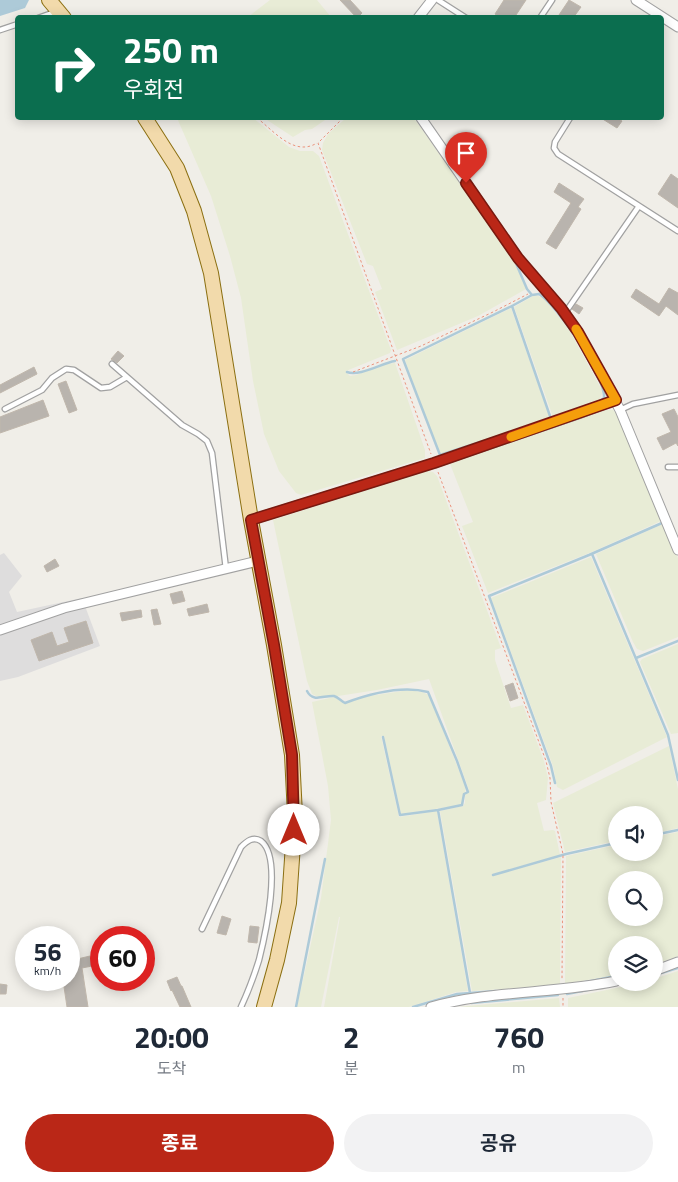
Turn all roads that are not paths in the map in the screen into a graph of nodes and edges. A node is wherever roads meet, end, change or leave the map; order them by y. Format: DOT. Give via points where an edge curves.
graph roads {
  1 [pos="432,0"];
  2 [pos="438,0"];
  3 [pos="552,0"];
  4 [pos="636,0"];
  5 [pos="57,9"];
  6 [pos="44,15"];
  7 [pos="420,15"];
  8 [pos="461,15"];
  9 [pos="542,15"];
  10 [pos="659,15"];
  11 [pos="664,18"];
  12 [pos="15,25"];
  13 [pos="678,27"];
  14 [pos="0,30"];
  15 [pos="146,120"];
  16 [pos="422,120"];
  17 [pos="569,120"];
  18 [pos="639,206"];
  19 [pos="678,231"];
  20 [pos="565,313"];
  21 [pos="112,364"];
  22 [pos="127,377"];
  23 [pos="678,395"];
  24 [pos="616,400"];
  25 [pos="5,409"];
  26 [pos="620,410"];
  27 [pos="668,467"];
  28 [pos="678,467"];
  29 [pos="251,520"];
  30 [pos="678,550"];
  31 [pos="258,561"];
  32 [pos="226,569"];
  33 [pos="0,630"];
  34 [pos="202,929"];
  35 [pos="678,962"];
  36 [pos="663,968"];
  37 [pos="608,982"];
  38 [pos="241,1007"];
  39 [pos="264,1007"];
  40 [pos="431,1007"];
  1 -- 7 [label="street"];
  2 -- 8 [label="lane"];
  3 -- 9 [label="lane"];
  4 -- 10 [label="street"];
  5 -- 6 [label="lane"];
  11 -- 13 [label="street"];
  12 -- 14 [label="lane"];
  15 -- 29 [label="main road" via="176,168 194,211 211,273"];
  16 -- 20 [label="street" via="518,258"];
  17 -- 18 [label="lane" via="555,142 558,154"];
  18 -- 19 [label="lane"];
  18 -- 20 [label="lane"];
  20 -- 24 [label="street"];
  21 -- 22 [label="lane"];
  22 -- 25 [label="lane" via="102,388 74,370 66,369 42,390"];
  22 -- 32 [label="lane" via="182,426 207,441 212,453"];
  23 -- 26 [label="lane" via="633,404"];
  24 -- 26 [label="street"];
  24 -- 29 [label="street" via="434,463"];
  26 -- 30 [label="street"];
  27 -- 28 [label="lane"];
  29 -- 31 [label="main road"];
  31 -- 32 [label="street"];
  31 -- 39 [label="main road" via="292,755 295,815 289,903"];
  32 -- 33 [label="street" via="64,608"];
  34 -- 38 [label="lane" via="241,847 248,840 262,842 272,868 272,890 259,960"];
  35 -- 36 [label="street"];
  37 -- 40 [label="street" via="452,1001"];
}
